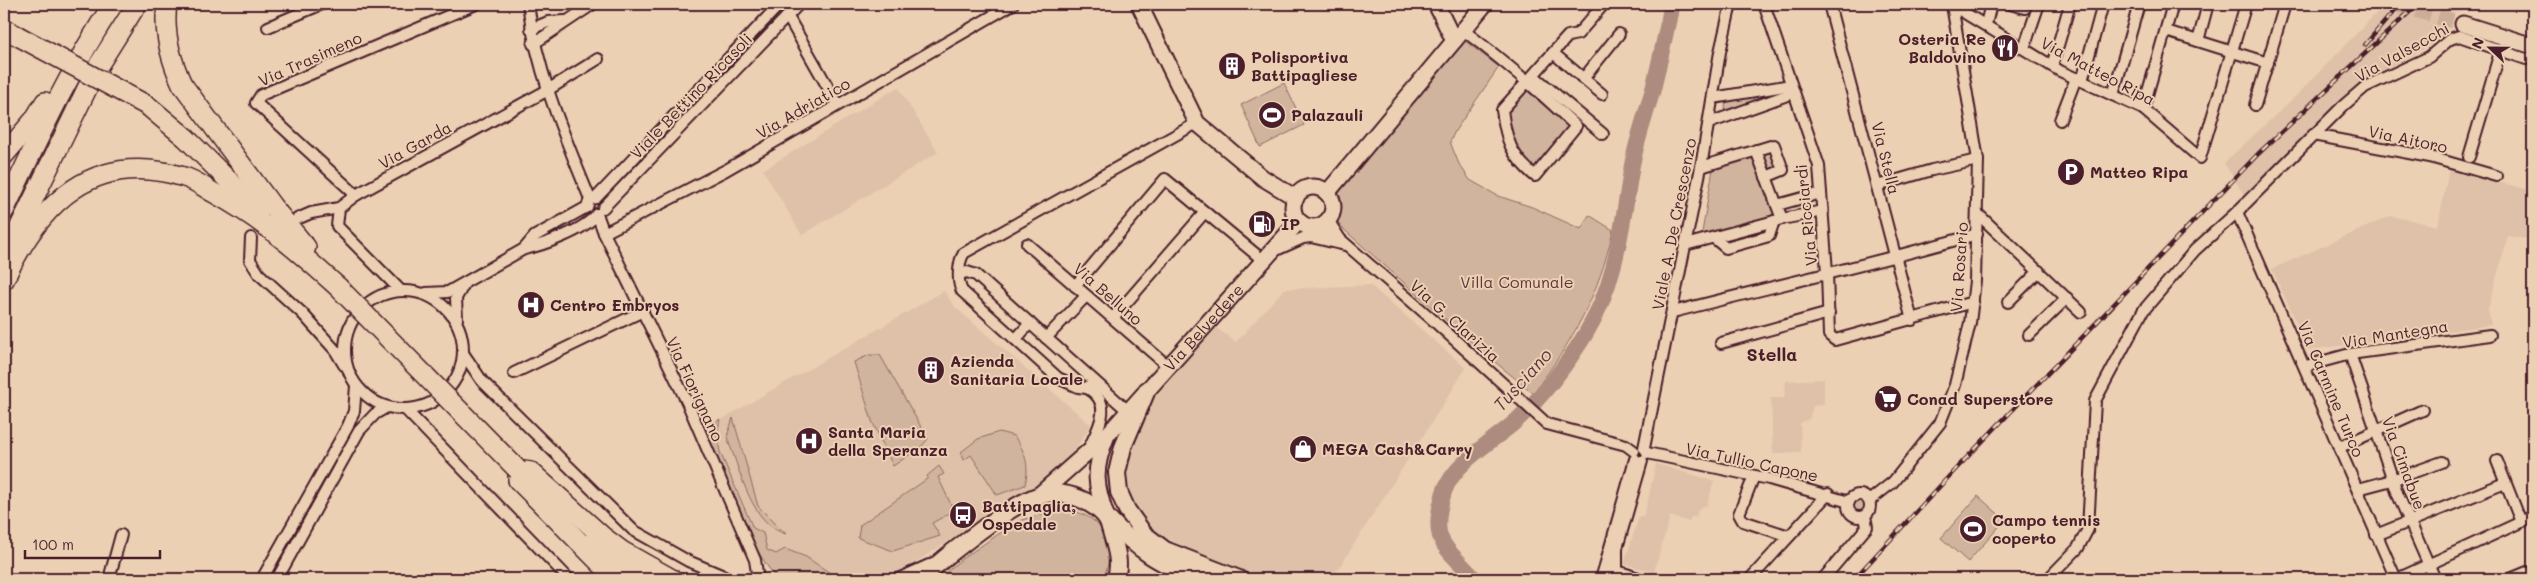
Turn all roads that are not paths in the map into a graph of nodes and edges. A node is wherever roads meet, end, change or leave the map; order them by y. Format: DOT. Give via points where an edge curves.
graph roads {
  1 [pos="103,4"];
  2 [pos="113,4"];
  3 [pos="137,4"];
  4 [pos="168,4"];
  5 [pos="322,4"];
  6 [pos="476,4"];
  7 [pos="593,4"];
  8 [pos="780,4"];
  9 [pos="799,4"];
  10 [pos="1013,4"];
  11 [pos="1138,4"];
  12 [pos="1436,4"];
  13 [pos="1485,4"];
  14 [pos="1604,4"];
  15 [pos="1731,4"];
  16 [pos="1764,4"];
  17 [pos="1829,4"];
  18 [pos="1951,4"];
  19 [pos="1991,4"];
  20 [pos="2010,4"];
  21 [pos="2039,4"];
  22 [pos="2070,4"];
  23 [pos="2103,4"];
  24 [pos="2139,4"];
  25 [pos="2174,4"];
  26 [pos="2208,4"];
  27 [pos="2246,4"];
  28 [pos="2285,4"];
  29 [pos="2371,4"];
  30 [pos="2377,4"];
  31 [pos="528,8"];
  32 [pos="2025,8"];
  33 [pos="788,18"];
  34 [pos="1986,24"];
  35 [pos="2464,24"];
  36 [pos="268,27"];
  37 [pos="548,28"];
  38 [pos="531,31"];
  39 [pos="2166,31"];
  40 [pos="11,33"];
  41 [pos="1619,34"];
  42 [pos="1458,35"];
  43 [pos="2198,41"];
  44 [pos="533,44"];
  45 [pos="2533,46"];
  46 [pos="2024,48"];
  47 [pos="2501,49"];
  48 [pos="2232,51"];
  49 [pos="1553,54"];
  50 [pos="2533,56"];
  51 [pos="598,58"];
  52 [pos="2268,63"];
  53 [pos="2052,66"];
  54 [pos="1583,78"];
  55 [pos="1532,79"];
  56 [pos="2079,80"];
  57 [pos="1792,89"];
  58 [pos="546,91"];
  59 [pos="1602,94"];
  60 [pos="2113,95"];
  61 [pos="1713,98"];
  62 [pos="838,105"];
  63 [pos="2255,105"];
  64 [pos="2143,109"];
  65 [pos="2060,120"];
  66 [pos="1198,123"];
  67 [pos="1708,123"];
  68 [pos="1603,134"];
  69 [pos="2313,135"];
  70 [pos="1756,150"];
  71 [pos="4,155"];
  72 [pos="2469,158"];
  73 [pos="1978,160"];
  74 [pos="1702,167"];
  75 [pos="2496,176"];
  76 [pos="1766,177"];
  77 [pos="1877,186"];
  78 [pos="1327,193"];
  79 [pos="1821,193"];
  80 [pos="356,195"];
  81 [pos="1296,198"];
  82 [pos="591,201"];
  83 [pos="1777,205"];
  84 [pos="339,208"];
  85 [pos="4,211"];
  86 [pos="600,211"];
  87 [pos="1823,211"];
  88 [pos="1205,212"];
  89 [pos="2237,212"];
  90 [pos="311,213"];
  91 [pos="1978,214"];
  92 [pos="297,220"];
  93 [pos="1778,220"];
  94 [pos="1299,221"];
  95 [pos="1321,224"];
  96 [pos="337,226"];
  97 [pos="604,233"];
  98 [pos="1977,234"];
  99 [pos="251,238"];
  100 [pos="1344,243"];
  101 [pos="1027,244"];
  102 [pos="1685,245"];
  103 [pos="295,248"];
  104 [pos="524,249"];
  105 [pos="1269,256"];
  106 [pos="1894,258"];
  107 [pos="4,260"];
  108 [pos="2039,271"];
  109 [pos="1828,272"];
  110 [pos="960,274"];
  111 [pos="4,280"];
  112 [pos="468,280"];
  113 [pos="1075,286"];
  114 [pos="338,287"];
  115 [pos="400,290"];
  116 [pos="423,293"];
  117 [pos="1086,296"];
  118 [pos="2067,298"];
  119 [pos="1973,302"];
  120 [pos="2008,302"];
  121 [pos="643,311"];
  122 [pos="1673,312"];
  123 [pos="1829,312"];
  124 [pos="2081,312"];
  125 [pos="1113,318"];
  126 [pos="1912,320"];
  127 [pos="1030,324"];
  128 [pos="458,326"];
  129 [pos="2029,335"];
  130 [pos="2490,335"];
  131 [pos="1046,338"];
  132 [pos="1016,339"];
  133 [pos="1721,343"];
  134 [pos="463,353"];
  135 [pos="2350,354"];
  136 [pos="2306,366"];
  137 [pos="1169,367"];
  138 [pos="348,371"];
  139 [pos="514,373"];
  140 [pos="1091,385"];
  141 [pos="356,386"];
  142 [pos="1147,390"];
  143 [pos="387,407"];
  144 [pos="405,409"];
  145 [pos="2423,410"];
  146 [pos="1128,411"];
  147 [pos="2376,430"];
  148 [pos="1108,434"];
  149 [pos="2340,447"];
  150 [pos="1087,452"];
  151 [pos="1641,455"];
  152 [pos="2497,461"];
  153 [pos="2442,462"];
  154 [pos="518,470"];
  155 [pos="1754,476"];
  156 [pos="2392,480"];
  157 [pos="2506,483"];
  158 [pos="2358,488"];
  159 [pos="1828,494"];
  160 [pos="1039,495"];
  161 [pos="1869,501"];
  162 [pos="1849,502"];
  163 [pos="1865,516"];
  164 [pos="2533,516"];
  165 [pos="1107,518"];
  166 [pos="2521,522"];
  167 [pos="2410,523"];
  168 [pos="120,535"];
  169 [pos="2376,535"];
  170 [pos="1789,536"];
  171 [pos="944,558"];
  172 [pos="1607,558"];
  173 [pos="2429,564"];
  174 [pos="2527,572"];
  175 [pos="1616,575"];
  176 [pos="109,579"];
  177 [pos="262,579"];
  178 [pos="277,579"];
  179 [pos="569,579"];
  180 [pos="616,579"];
  181 [pos="638,579"];
  182 [pos="672,579"];
  183 [pos="731,579"];
  184 [pos="758,579"];
  185 [pos="898,579"];
  186 [pos="920,579"];
  187 [pos="1115,579"];
  188 [pos="1197,579"];
  189 [pos="1238,579"];
  190 [pos="1601,579"];
  191 [pos="1610,579"];
  192 [pos="1641,579"];
  193 [pos="1750,579"];
  194 [pos="1823,579"];
  195 [pos="2048,579"];
  196 [pos="2396,579"];
  197 [pos="2435,579"];
  198 [pos="2510,579"];
  1 -- 71 [label="highway" via="34,120"];
  2 -- 85 [label="highway" via="33,149"];
  3 -- 107 [label="highway" via="98,66"];
  4 -- 114 [label="highway" via="167,39 182,84 272,206"];
  5 -- 36 [label="street"];
  6 -- 80 [label="street, Via Trasimeno" via="261,95 256,103"];
  7 -- 37 [label="street"];
  8 -- 82 [label="street, Viale Bettino Ricasoli"];
  9 -- 33 [label="street, Viale Bettino Ricasoli"];
  10 -- 62 [label="street, Via Adriatico"];
  11 -- 66 [label="main road"];
  12 -- 42 [label="main road"];
  13 -- 42 [label="main road"];
  14 -- 49 [label="street" via="1578,34 1568,36"];
  15 -- 61 [label="street, Viale A. De Crescenzo"];
  16 -- 57 [label="street, Via Ricciardi"];
  17 -- 77 [label="street, Via Stella"];
  18 -- 34 [label="street, Via Matteo Ripa"];
  18 -- 73 [label="street, Via Rosario"];
  19 -- 34 [label="street"];
  20 -- 32 [label="street"];
  21 -- 46 [label="street"];
  22 -- 53 [label="street"];
  23 -- 56 [label="street"];
  24 -- 60 [label="street"];
  25 -- 39 [label="street"];
  26 -- 43 [label="street"];
  27 -- 48 [label="street"];
  28 -- 52 [label="street"];
  29 -- 30 [label="street"];
  31 -- 37 [label="street"];
  31 -- 38 [label="street"];
  33 -- 62 [label="street"];
  33 -- 86 [label="street, Viale Bettino Ricasoli"];
  34 -- 46 [label="street, Via Matteo Ripa"];
  35 -- 45 [label="main road"];
  37 -- 38 [label="street"];
  37 -- 44 [label="street"];
  38 -- 44 [label="street"];
  39 -- 43 [label="street"];
  39 -- 64 [label="street"];
  40 -- 103 [label="highway, bridge" via="148,106 186,138"];
  41 -- 54 [label="street"];
  42 -- 55 [label="street"];
  42 -- 78 [label="main road"];
  43 -- 48 [label="street"];
  44 -- 58 [label="street"];
  46 -- 53 [label="street, Via Matteo Ripa"];
  47 -- 50 [label="street, Via Valsecchi" via="2526,59"];
  47 -- 69 [label="street, Via Valsecchi" via="2459,36 2450,39 2429,57 2365,87"];
  47 -- 72 [label="street"];
  48 -- 52 [label="street"];
  48 -- 64 [label="street, Via Matteo Ripa" via="2200,158"];
  49 -- 54 [label="street"];
  49 -- 55 [label="street"];
  51 -- 58 [label="street, Via Garda"];
  52 -- 63 [label="street"];
  53 -- 56 [label="street, Via Matteo Ripa"];
  54 -- 59 [label="street"];
  55 -- 55 [label="street" via="1502,110 1510,146 1520,163 1535,176 1576,126"];
  55 -- 68 [label="street"];
  56 -- 60 [label="street, Via Matteo Ripa"];
  56 -- 65 [label="street"];
  57 -- 61 [label="street"];
  57 -- 67 [label="street"];
  57 -- 79 [label="street, Via Ricciardi" via="1819,166"];
  58 -- 80 [label="street, Via Garda"];
  58 -- 82 [label="street"];
  60 -- 64 [label="street, Via Matteo Ripa"];
  61 -- 67 [label="street, Viale A. De Crescenzo"];
  62 -- 97 [label="street, Via Adriatico" via="726,170"];
  66 -- 81 [label="main road" via="1263,178"];
  66 -- 110 [label="street" via="964,253 959,263"];
  67 -- 74 [label="street, Viale A. De Crescenzo"];
  69 -- 75 [label="street, Via Aitoro" via="2430,157"];
  69 -- 89 [label="street, Via Valsecchi"];
  70 -- 74 [label="street"];
  70 -- 76 [label="street"];
  70 -- 76 [label="street" via="1774,145 1783,170"];
  73 -- 77 [label="street"];
  73 -- 91 [label="street, Via Rosario"];
  74 -- 102 [label="street, Viale A. De Crescenzo"];
  76 -- 83 [label="street"];
  77 -- 106 [label="street, Via Stella"];
  78 -- 81 [label="main road" via="1310,188"];
  78 -- 95 [label="main road" via="1332,206"];
  79 -- 83 [label="street"];
  79 -- 87 [label="street, Via Ricciardi"];
  80 -- 84 [label="street, Via Garda"];
  81 -- 94 [label="main road" via="1293,210"];
  82 -- 86 [label="street" via="592,213"];
  82 -- 86 [label="street, Via Fiorignano" via="602,201"];
  82 -- 104 [label="street, Viale Bettino Ricasoli" via="535,236"];
  83 -- 93 [label="street"];
  84 -- 90 [label="street, Via Garda"];
  84 -- 96 [label="street"];
  86 -- 97 [label="street, Via Fiorignano"];
  86 -- 104 [label="street, Viale Bettino Ricasoli" via="591,222"];
  87 -- 93 [label="street"];
  87 -- 109 [label="street, Via Ricciardi"];
  88 -- 105 [label="street"];
  88 -- 113 [label="street" via="1165,179"];
  88 -- 125 [label="street"];
  89 -- 136 [label="street, Via Carmine Turco"];
  89 -- 195 [label="street, Via Valsecchi" via="2195,250 2143,311 2095,401 2088,529 2078,548"];
  90 -- 92 [label="street, Via Garda"];
  90 -- 96 [label="street" via="327,217"];
  91 -- 98 [label="street, Via Rosario"];
  91 -- 108 [label="street"];
  93 -- 102 [label="street"];
  94 -- 95 [label="main road"];
  94 -- 105 [label="main road, Via Belvedere"];
  95 -- 100 [label="street, Via G. Clarizia"];
  95 -- 100 [label="street, Via G. Clarizia"];
  96 -- 115 [label="street"];
  97 -- 121 [label="street, Via Fiorignano"];
  98 -- 106 [label="street"];
  98 -- 119 [label="street, Via Rosario"];
  99 -- 138 [label="street" via="250,260 259,274 302,313 335,350"];
  100 -- 105 [label="street" via="1303,238"];
  100 -- 151 [label="street, Via G. Clarizia" via="1547,424 1626,445"];
  101 -- 113 [label="street, Via Belluno"];
  102 -- 122 [label="street, Viale A. De Crescenzo"];
  103 -- 111 [label="highway" via="250,213 186,177 154,170 109,172 72,188 57,201 18,250"];
  103 -- 114 [label="highway"];
  104 -- 112 [label="street"];
  105 -- 137 [label="main road, Via Belvedere"];
  106 -- 109 [label="street"];
  106 -- 126 [label="street, Via Stella"];
  108 -- 118 [label="street"];
  108 -- 120 [label="street"];
  109 -- 122 [label="street"];
  109 -- 123 [label="street, Via Ricciardi"];
  110 -- 127 [label="street" via="976,275"];
  110 -- 132 [label="street" via="958,281 962,291"];
  112 -- 116 [label="street" via="448,292"];
  112 -- 128 [label="street" via="456,298"];
  113 -- 117 [label="street, Via Belluno"];
  114 -- 154 [label="highway, bridge"];
  115 -- 116 [label="street"];
  115 -- 138 [label="street" via="377,296 357,313 346,337 344,354"];
  116 -- 128 [label="street" via="442,304"];
  117 -- 125 [label="street, Via Belluno"];
  117 -- 131 [label="street"];
  118 -- 124 [label="street"];
  118 -- 129 [label="street"];
  119 -- 126 [label="street"];
  119 -- 161 [label="street, Via Rosario" via="1955,385 1940,423 1893,482"];
  121 -- 139 [label="street"];
  121 -- 184 [label="street, Via Fiorignano" via="687,402 755,560"];
  122 -- 151 [label="street, Viale A. De Crescenzo"];
  123 -- 126 [label="street, Via Ricciardi" via="1830,335 1835,340"];
  123 -- 133 [label="street"];
  125 -- 137 [label="street, Via Belluno"];
  127 -- 131 [label="street"];
  127 -- 132 [label="street"];
  128 -- 134 [label="street"];
  130 -- 135 [label="street, Via Mantegna"];
  131 -- 140 [label="street"];
  132 -- 140 [label="street" via="1058,378 1078,387"];
  134 -- 144 [label="street" via="460,367 447,390 426,405"];
  134 -- 183 [label="street" via="482,382 633,530 688,561"];
  135 -- 136 [label="street, Via Mantegna"];
  135 -- 147 [label="street, Via Cimabue"];
  136 -- 149 [label="street, Via Carmine Turco"];
  137 -- 142 [label="main road, Via Belvedere"];
  138 -- 141 [label="street"];
  140 -- 146 [label="street"];
  140 -- 150 [label="street" via="1102,403 1103,412 1101,424"];
  141 -- 143 [label="street" via="370,399"];
  141 -- 177 [label="street" via="354,411 348,426"];
  142 -- 146 [label="main road, Via Belvedere"];
  142 -- 189 [label="main road" via="1123,447 1117,473 1119,492 1127,510 1144,534 1165,550"];
  143 -- 144 [label="street"];
  143 -- 178 [label="street" via="359,431"];
  144 -- 179 [label="street" via="552,565"];
  145 -- 147 [label="street"];
  146 -- 148 [label="main road, Via Belvedere"];
  147 -- 149 [label="street"];
  147 -- 156 [label="street, Via Cimabue"];
  148 -- 150 [label="main road, Via Belvedere"];
  148 -- 165 [label="main road, Via Belvedere" via="1098,459 1096,476"];
  149 -- 158 [label="street, Via Carmine Turco"];
  150 -- 160 [label="main road, Via Belvedere"];
  151 -- 155 [label="street, Via Tullio Capone"];
  151 -- 172 [label="street, Viale A. De Crescenzo"];
  151 -- 175 [label="street, Viale A. De Crescenzo" via="1617,548"];
  152 -- 157 [label="street"];
  153 -- 156 [label="street"];
  154 -- 180 [label="highway" via="518,480"];
  154 -- 181 [label="highway" via="592,544"];
  154 -- 182 [label="highway" via="531,472 622,551"];
  155 -- 159 [label="street, Via Tullio Capone"];
  155 -- 170 [label="street" via="1739,514 1743,520"];
  156 -- 158 [label="street"];
  156 -- 167 [label="street, Via Cimabue"];
  157 -- 166 [label="street"];
  157 -- 167 [label="street"];
  158 -- 169 [label="street, Via Carmine Turco"];
  159 -- 162 [label="street, Via Tullio Capone"];
  159 -- 170 [label="street"];
  160 -- 165 [label="main road, Via Belvedere" via="1059,492 1075,496"];
  160 -- 171 [label="main road, Via Belvedere"];
  161 -- 162 [label="street" via="1860,495"];
  161 -- 163 [label="street" via="1870,509"];
  162 -- 163 [label="street" via="1853,515"];
  163 -- 194 [label="street" via="1867,527"];
  164 -- 166 [label="street"];
  165 -- 187 [label="main road, Via Belvedere" via="1117,552"];
  165 -- 188 [label="main road" via="1134,546 1160,563"];
  166 -- 173 [label="street"];
  167 -- 169 [label="street"];
  167 -- 173 [label="street, Via Cimabue"];
  168 -- 176 [label="street"];
  169 -- 196 [label="street, Via Carmine Turco"];
  170 -- 193 [label="street"];
  171 -- 185 [label="street"];
  171 -- 186 [label="main road, Via Belvedere"];
  172 -- 190 [label="street, Viale A. De Crescenzo"];
  172 -- 191 [label="street, Viale A. De Crescenzo"];
  173 -- 196 [label="street"];
  173 -- 197 [label="street, Via Cimabue"];
  174 -- 198 [label="street"];
  175 -- 192 [label="street"];
}
